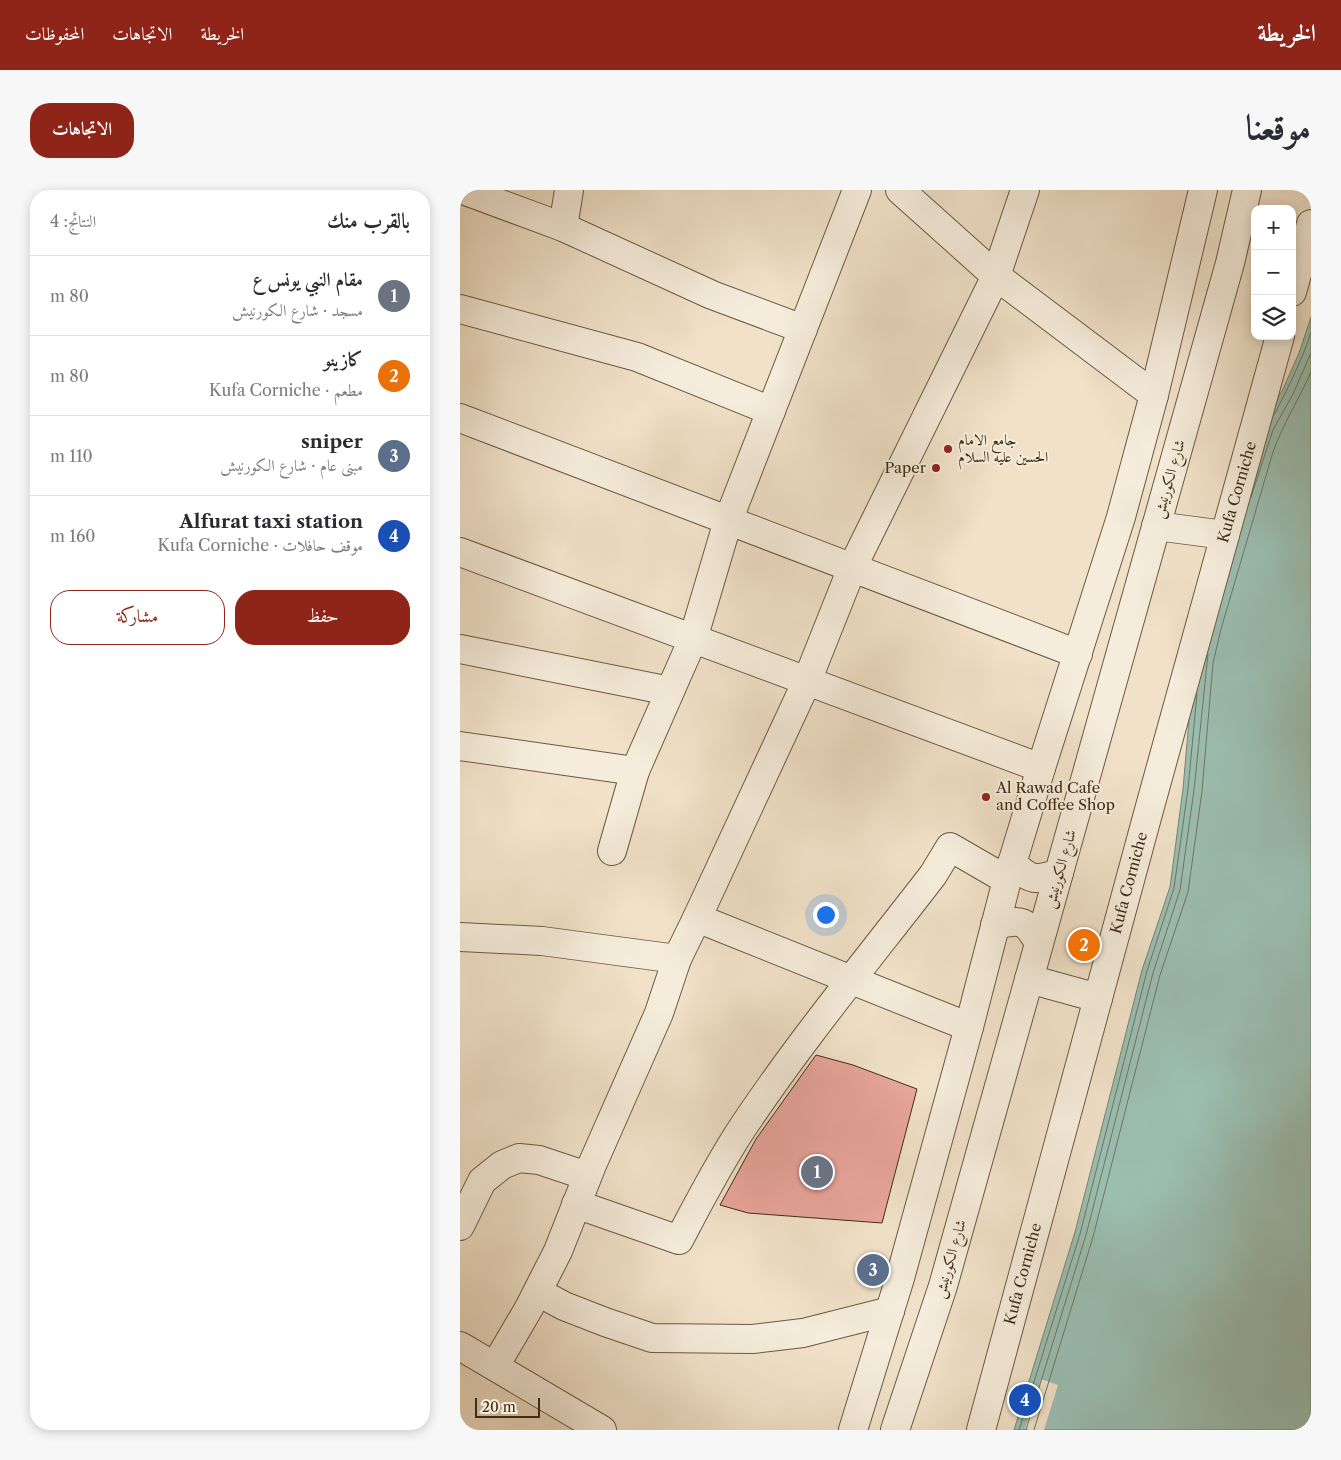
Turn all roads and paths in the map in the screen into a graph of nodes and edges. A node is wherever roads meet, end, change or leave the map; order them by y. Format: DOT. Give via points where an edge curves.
graph roads {
  1 [pos="463,190"];
  2 [pos="569,190"];
  3 [pos="857,190"];
  4 [pos="900,190"];
  5 [pos="1025,190"];
  6 [pos="1202,190"];
  7 [pos="1247,190"];
  8 [pos="1311,224"];
  9 [pos="563,227"];
  10 [pos="996,276"];
  11 [pos="1296,278"];
  12 [pos="460,309"];
  13 [pos="803,329"];
  14 [pos="1279,340"];
  15 [pos="1154,395"];
  16 [pos="771,411"];
  17 [pos="460,418"];
  18 [pos="728,521"];
  19 [pos="1156,526"];
  20 [pos="1225,535"];
  21 [pos="460,552"];
  22 [pos="852,568"];
  23 [pos="693,638"];
  24 [pos="460,649"];
  25 [pos="1078,654"];
  26 [pos="807,681"];
  27 [pos="670,691"];
  28 [pos="460,746"];
  29 [pos="1041,768"];
  30 [pos="636,771"];
  31 [pos="612,851"];
  32 [pos="1010,872"];
  33 [pos="1059,873"];
  34 [pos="697,918"];
  35 [pos="996,925"];
  36 [pos="460,937"];
  37 [pos="1039,943"];
  38 [pos="677,959"];
  39 [pos="1029,979"];
  40 [pos="852,980"];
  41 [pos="1098,998"];
  42 [pos="969,1027"];
  43 [pos="588,1176"];
  44 [pos="576,1204"];
  45 [pos="460,1226"];
  46 [pos="538,1292"];
  47 [pos="890,1311"];
  48 [pos="460,1346"];
  49 [pos="495,1366"];
  50 [pos="602,1430"];
  51 [pos="853,1430"];
  52 [pos="895,1430"];
  53 [pos="981,1430"];
  1 -- 9 [label="street"];
  2 -- 9 [label="street"];
  3 -- 13 [label="street"];
  4 -- 10 [label="street"];
  5 -- 10 [label="street"];
  6 -- 15 [label="street"];
  7 -- 19 [label="street, شارع الكورنيش"];
  8 -- 11 [label="street"];
  9 -- 13 [label="street" via="712,295"];
  10 -- 15 [label="street"];
  10 -- 22 [label="street"];
  12 -- 16 [label="street" via="637,357"];
  13 -- 16 [label="street"];
  14 -- 20 [label="street, Kufa Corniche"];
  15 -- 25 [label="street" via="1121,517"];
  16 -- 18 [label="street"];
  17 -- 18 [label="street"];
  18 -- 22 [label="street"];
  18 -- 23 [label="street"];
  19 -- 20 [label="street"];
  19 -- 33 [label="street, شارع الكورنيش"];
  20 -- 41 [label="street, Kufa Corniche"];
  21 -- 23 [label="street"];
  22 -- 25 [label="street"];
  22 -- 26 [label="street"];
  23 -- 26 [label="street"];
  23 -- 27 [label="street"];
  24 -- 27 [label="street"];
  25 -- 29 [label="street"];
  26 -- 29 [label="street"];
  26 -- 34 [label="street"];
  27 -- 30 [label="street"];
  28 -- 30 [label="street"];
  29 -- 32 [label="street"];
  30 -- 31 [label="street"];
  32 -- 33 [label="street" via="1032,878"];
  32 -- 35 [label="street"];
  32 -- 40 [label="street" via="950,847 934,876"];
  33 -- 37 [label="street, شارع الكورنيش"];
  34 -- 38 [label="street"];
  34 -- 40 [label="street"];
  35 -- 37 [label="street" via="1021,922 1029,927"];
  35 -- 42 [label="street"];
  36 -- 38 [label="street" via="542,941"];
  37 -- 39 [label="street, شارع الكورنيش"];
  38 -- 43 [label="street" via="659,1013"];
  39 -- 41 [label="street"];
  39 -- 52 [label="street, شارع الكورنيش" via="943,1286"];
  40 -- 42 [label="street"];
  40 -- 44 [label="street" via="742,1128 679,1240"];
  41 -- 53 [label="street, Kufa Corniche"];
  42 -- 47 [label="street"];
  43 -- 44 [label="street"];
  43 -- 45 [label="street" via="539,1160 519,1158 502,1165 482,1181"];
  44 -- 46 [label="street"];
  46 -- 47 [label="street" via="596,1319 652,1338 753,1339 794,1334"];
  46 -- 49 [label="street"];
  47 -- 51 [label="street"];
  48 -- 49 [label="street"];
  49 -- 50 [label="street"];
}
